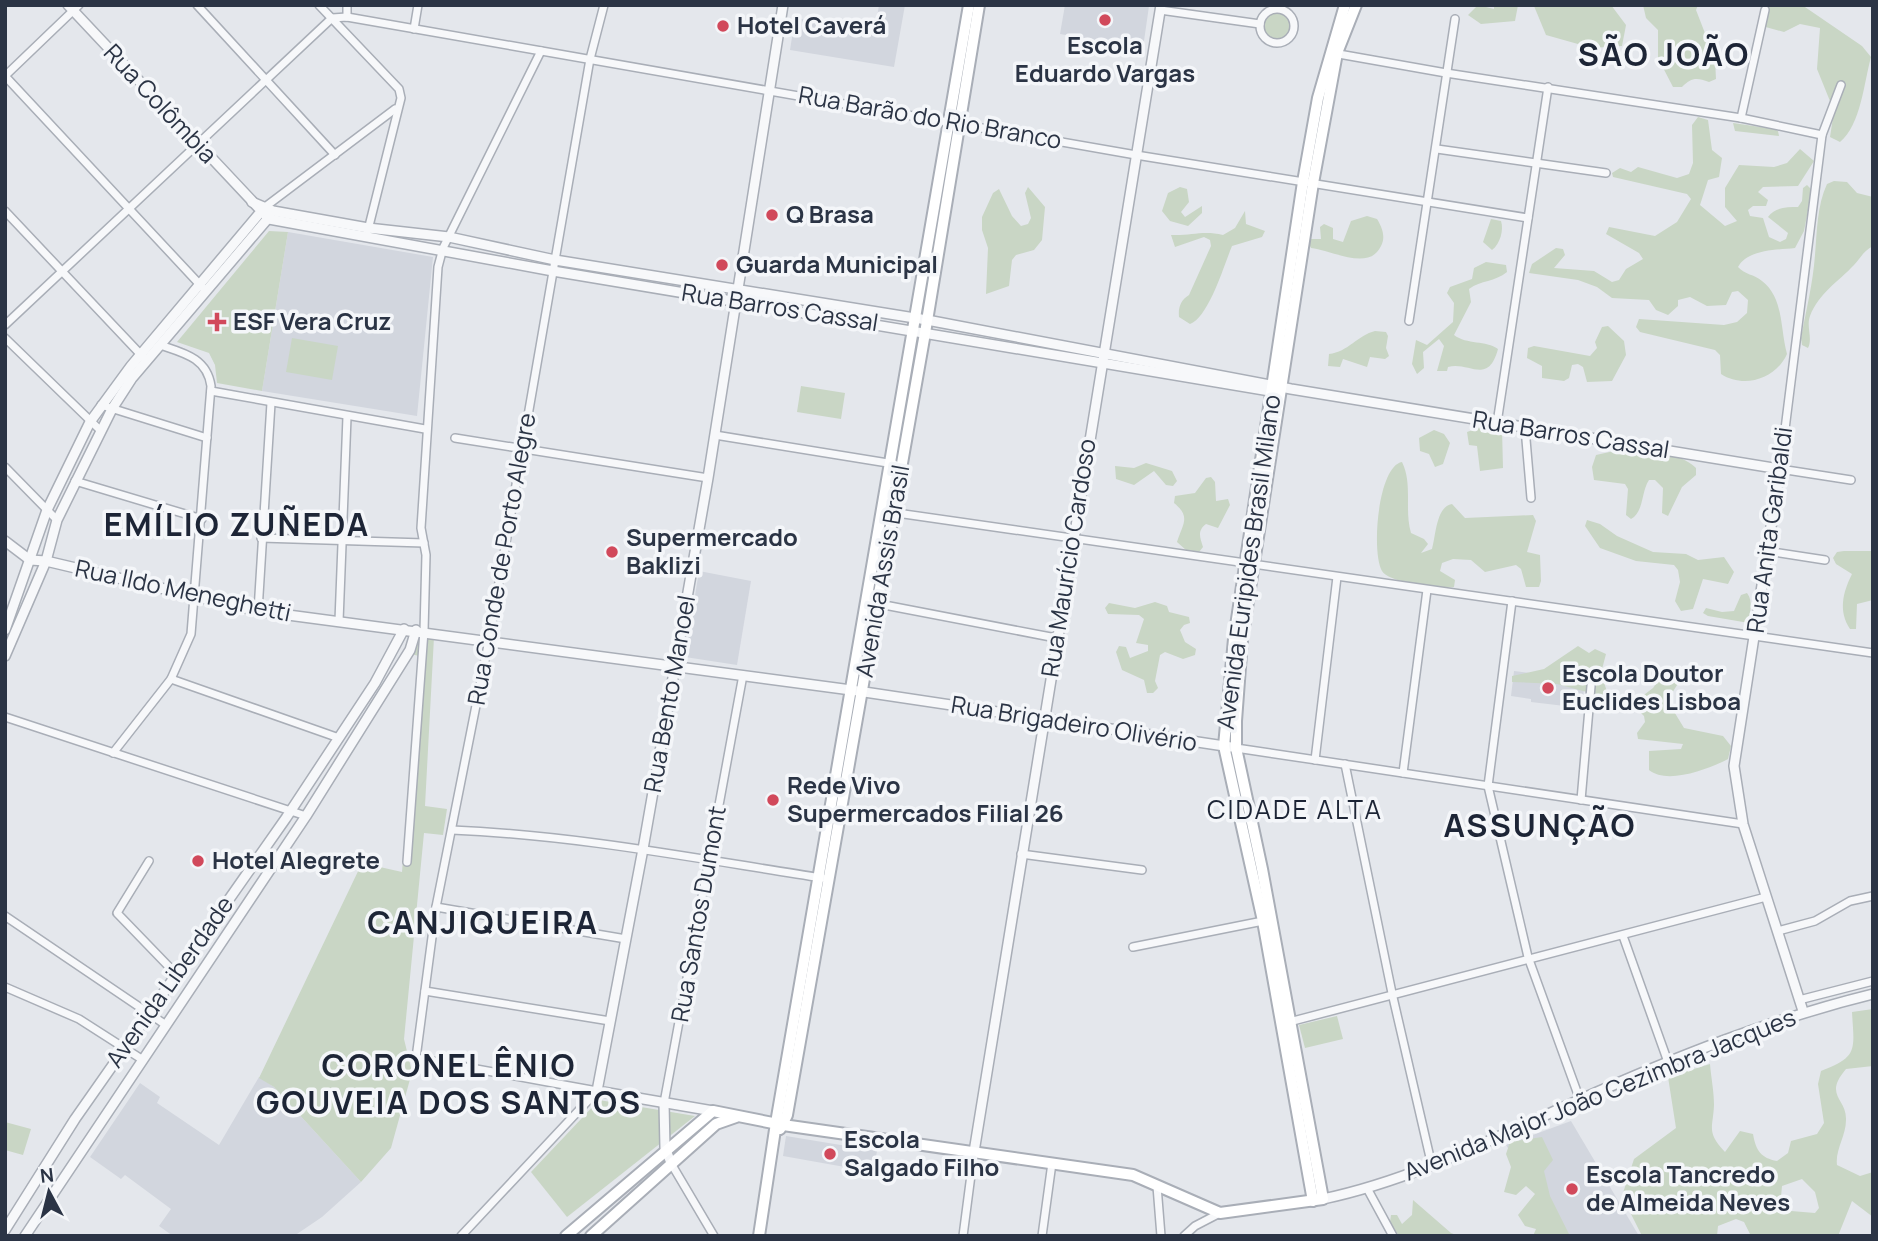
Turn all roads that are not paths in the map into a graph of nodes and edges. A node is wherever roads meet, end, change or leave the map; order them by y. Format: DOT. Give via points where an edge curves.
graph roads {
  1 [pos="197,5"];
  2 [pos="319,5"];
  3 [pos="347,5"];
  4 [pos="418,5"];
  5 [pos="604,5"];
  6 [pos="783,5"];
  7 [pos="969,5"];
  8 [pos="979,5"];
  9 [pos="1344,5"];
  10 [pos="1356,5"];
  11 [pos="74,7"];
  12 [pos="1161,8"];
  13 [pos="1765,10"];
  14 [pos="332,18"];
  15 [pos="347,18"];
  16 [pos="1455,19"];
  17 [pos="1260,24"];
  18 [pos="414,29"];
  19 [pos="541,51"];
  20 [pos="1333,52"];
  21 [pos="590,59"];
  22 [pos="1446,73"];
  23 [pos="5,76"];
  24 [pos="268,79"];
  25 [pos="1841,85"];
  26 [pos="1548,88"];
  27 [pos="768,90"];
  28 [pos="396,109"];
  29 [pos="1741,118"];
  30 [pos="954,122"];
  31 [pos="1822,135"];
  32 [pos="196,145"];
  33 [pos="1437,149"];
  34 [pos="335,155"];
  35 [pos="1136,155"];
  36 [pos="1536,162"];
  37 [pos="1606,173"];
  38 [pos="1308,183"];
  39 [pos="1428,203"];
  40 [pos="130,208"];
  41 [pos="5,211"];
  42 [pos="267,212"];
  43 [pos="1528,218"];
  44 [pos="368,228"];
  45 [pos="449,237"];
  46 [pos="367,239"];
  47 [pos="443,248"];
  48 [pos="555,260"];
  49 [pos="931,262"];
  50 [pos="63,271"];
  51 [pos="553,271"];
  52 [pos="204,289"];
  53 [pos="736,289"];
  54 [pos="734,301"];
  55 [pos="927,320"];
  56 [pos="1409,321"];
  57 [pos="913,324"];
  58 [pos="5,325"];
  59 [pos="925,332"];
  60 [pos="5,338"];
  61 [pos="1022,338"];
  62 [pos="160,345"];
  63 [pos="1019,349"];
  64 [pos="144,357"];
  65 [pos="1102,358"];
  66 [pos="1280,389"];
  67 [pos="211,391"];
  68 [pos="271,403"];
  69 [pos="101,405"];
  70 [pos="112,409"];
  71 [pos="347,417"];
  72 [pos="90,422"];
  73 [pos="1497,423"];
  74 [pos="1525,428"];
  75 [pos="425,429"];
  76 [pos="100,430"];
  77 [pos="715,435"];
  78 [pos="207,438"];
  79 [pos="455,439"];
  80 [pos="522,447"];
  81 [pos="896,464"];
  82 [pos="5,467"];
  83 [pos="1780,469"];
  84 [pos="708,478"];
  85 [pos="1852,480"];
  86 [pos="75,481"];
  87 [pos="1531,498"];
  88 [pos="888,511"];
  89 [pos="52,515"];
  90 [pos="202,519"];
  91 [pos="261,538"];
  92 [pos="1072,540"];
  93 [pos="5,541"];
  94 [pos="342,542"];
  95 [pos="424,543"];
  96 [pos="1768,551"];
  97 [pos="30,560"];
  98 [pos="1825,560"];
  99 [pos="46,561"];
  100 [pos="1250,565"];
  101 [pos="1337,577"];
  102 [pos="1427,590"];
  103 [pos="193,598"];
  104 [pos="1512,601"];
  105 [pos="872,602"];
  106 [pos="258,611"];
  107 [pos="339,621"];
  108 [pos="404,629"];
  109 [pos="5,630"];
  110 [pos="420,630"];
  111 [pos="1754,635"];
  112 [pos="1056,638"];
  113 [pos="489,640"];
  114 [pos="1873,653"];
  115 [pos="5,656"];
  116 [pos="674,666"];
  117 [pos="743,676"];
  118 [pos="171,679"];
  119 [pos="1591,686"];
  120 [pos="856,691"];
  121 [pos="359,708"];
  122 [pos="370,715"];
  123 [pos="5,717"];
  124 [pos="1043,719"];
  125 [pos="339,738"];
  126 [pos="1230,747"];
  127 [pos="113,753"];
  128 [pos="1315,760"];
  129 [pos="1345,764"];
  130 [pos="1403,773"];
  131 [pos="1488,786"];
  132 [pos="1581,800"];
  133 [pos="291,809"];
  134 [pos="306,817"];
  135 [pos="1743,824"];
  136 [pos="452,830"];
  137 [pos="643,849"];
  138 [pos="1021,854"];
  139 [pos="708,860"];
  140 [pos="149,862"];
  141 [pos="408,862"];
  142 [pos="1142,870"];
  143 [pos="1257,870"];
  144 [pos="824,878"];
  145 [pos="1873,896"];
  146 [pos="1766,897"];
  147 [pos="436,907"];
  148 [pos="5,916"];
  149 [pos="1263,921"];
  150 [pos="1777,931"];
  151 [pos="1623,936"];
  152 [pos="626,939"];
  153 [pos="1133,947"];
  154 [pos="1528,957"];
  155 [pos="175,973"];
  156 [pos="1277,976"];
  157 [pos="1873,981"];
  158 [pos="5,987"];
  159 [pos="425,991"];
  160 [pos="1392,993"];
  161 [pos="1873,994"];
  162 [pos="1799,1000"];
  163 [pos="1803,1011"];
  164 [pos="148,1012"];
  165 [pos="610,1021"];
  166 [pos="1286,1022"];
  167 [pos="166,1025"];
  168 [pos="124,1046"];
  169 [pos="143,1059"];
  170 [pos="1668,1062"];
  171 [pos="597,1091"];
  172 [pos="1580,1100"];
  173 [pos="664,1103"];
  174 [pos="713,1111"];
  175 [pos="741,1116"];
  176 [pos="779,1127"];
  177 [pos="974,1152"];
  178 [pos="666,1153"];
  179 [pos="1052,1163"];
  180 [pos="672,1166"];
  181 [pos="1432,1166"];
  182 [pos="1157,1186"];
  183 [pos="1368,1190"];
  184 [pos="1318,1200"];
  185 [pos="1220,1213"];
  186 [pos="5,1230"];
  187 [pos="25,1236"];
  188 [pos="461,1236"];
  189 [pos="566,1236"];
  190 [pos="591,1236"];
  191 [pos="714,1236"];
  192 [pos="759,1236"];
  193 [pos="962,1236"];
  194 [pos="1042,1236"];
  195 [pos="1161,1236"];
  196 [pos="1184,1236"];
  197 [pos="1393,1236"];
  1 -- 24 [label="street"];
  2 -- 14 [label="street"];
  3 -- 15 [label="street"];
  4 -- 18 [label="street"];
  5 -- 21 [label="street, Rua Conde de Porto Alegre"];
  6 -- 27 [label="street, Rua Bento Manoel"];
  7 -- 30 [label="main road, Avenida Assis Brasil"];
  8 -- 30 [label="main road, Avenida Assis Brasil"];
  9 -- 20 [label="main road, Avenida Euripides Brasil Milano"];
  10 -- 20 [label="main road, Avenida Euripides Brasil Milano"];
  11 -- 23 [label="street"];
  11 -- 32 [label="street, Rua Colômbia"];
  12 -- 17 [label="street"];
  12 -- 35 [label="street, Rua Maurício Cardoso"];
  13 -- 29 [label="street"];
  14 -- 15 [label="street, Rua Barão do Rio Branco"];
  14 -- 24 [label="street"];
  14 -- 28 [label="street" via="399,89"];
  15 -- 18 [label="street, Rua Barão do Rio Branco"];
  16 -- 22 [label="street"];
  17 -- 17 [label="street" via="1262,35 1276,44 1286,41 1294,27 1291,16 1275,9 1265,14"];
  18 -- 19 [label="street, Rua Barão do Rio Branco"];
  19 -- 21 [label="street, Rua Barão do Rio Branco"];
  19 -- 45 [label="street"];
  20 -- 22 [label="street"];
  20 -- 38 [label="main road, Avenida Euripides Brasil Milano"];
  21 -- 27 [label="street, Rua Barão do Rio Branco"];
  21 -- 48 [label="street, Rua Conde de Porto Alegre"];
  22 -- 26 [label="street"];
  22 -- 33 [label="street"];
  23 -- 40 [label="street"];
  24 -- 32 [label="street"];
  24 -- 34 [label="street"];
  25 -- 31 [label="street, Rua Anita Garibaldi"];
  26 -- 29 [label="street"];
  26 -- 36 [label="street"];
  27 -- 30 [label="street, Rua Barão do Rio Branco"];
  27 -- 53 [label="street, Rua Bento Manoel"];
  28 -- 34 [label="street"];
  28 -- 44 [label="street"];
  29 -- 31 [label="street"];
  30 -- 35 [label="street, Rua Barão do Rio Branco"];
  30 -- 49 [label="main road, Avenida Assis Brasil"];
  31 -- 83 [label="street, Rua Anita Garibaldi"];
  32 -- 40 [label="street"];
  32 -- 42 [label="street, Rua Colômbia"];
  33 -- 36 [label="street"];
  33 -- 39 [label="street"];
  34 -- 42 [label="street" via="279,196"];
  35 -- 38 [label="street, Rua Barão do Rio Branco"];
  35 -- 65 [label="street, Rua Maurício Cardoso"];
  36 -- 37 [label="street"];
  36 -- 43 [label="street"];
  38 -- 39 [label="street, Rua Barão do Rio Branco"];
  38 -- 66 [label="main road, Avenida Euripides Brasil Milano"];
  39 -- 43 [label="street, Rua Barão do Rio Branco"];
  39 -- 56 [label="street"];
  40 -- 50 [label="street"];
  40 -- 52 [label="street"];
  41 -- 50 [label="street"];
  42 -- 44 [label="street, Rua Barros Cassal"];
  42 -- 46 [label="street, Rua Barros Cassal"];
  42 -- 52 [label="street"];
  43 -- 73 [label="street"];
  44 -- 45 [label="street, Rua Barros Cassal"];
  44 -- 46 [label="street"];
  45 -- 47 [label="street"];
  45 -- 48 [label="street, Rua Barros Cassal"];
  46 -- 47 [label="street, Rua Barros Cassal"];
  47 -- 51 [label="street, Rua Barros Cassal"];
  47 -- 75 [label="street"];
  48 -- 51 [label="street, Rua Conde de Porto Alegre"];
  48 -- 53 [label="street, Rua Barros Cassal"];
  49 -- 55 [label="main road, Avenida Assis Brasil"];
  49 -- 57 [label="main road, Avenida Assis Brasil"];
  50 -- 58 [label="street"];
  50 -- 64 [label="street"];
  51 -- 54 [label="street, Rua Barros Cassal"];
  51 -- 80 [label="street, Rua Conde de Porto Alegre"];
  52 -- 62 [label="street"];
  52 -- 64 [label="street"];
  53 -- 54 [label="street, Rua Bento Manoel"];
  53 -- 57 [label="street, Rua Barros Cassal"];
  54 -- 57 [label="street, Rua Barros Cassal"];
  54 -- 77 [label="street, Rua Bento Manoel"];
  55 -- 57 [label="street, Rua Barros Cassal"];
  55 -- 59 [label="main road, Avenida Assis Brasil"];
  55 -- 61 [label="street, Rua Barros Cassal"];
  57 -- 59 [label="street, Rua Barros Cassal"];
  57 -- 81 [label="main road, Avenida Assis Brasil"];
  59 -- 63 [label="street, Rua Barros Cassal"];
  59 -- 81 [label="main road, Avenida Assis Brasil"];
  60 -- 72 [label="street"];
  61 -- 63 [label="street"];
  61 -- 65 [label="street, Rua Barros Cassal"];
  62 -- 64 [label="street"];
  62 -- 67 [label="street" via="201,363 209,374"];
  63 -- 65 [label="street, Rua Barros Cassal"];
  64 -- 69 [label="street"];
  64 -- 70 [label="street"];
  65 -- 66 [label="street, Rua Barros Cassal"];
  65 -- 92 [label="street, Rua Maurício Cardoso"];
  66 -- 73 [label="street, Rua Barros Cassal"];
  66 -- 100 [label="main road, Avenida Euripides Brasil Milano"];
  67 -- 68 [label="street"];
  67 -- 78 [label="street"];
  68 -- 71 [label="street"];
  68 -- 91 [label="street"];
  69 -- 70 [label="street"];
  69 -- 72 [label="street"];
  70 -- 76 [label="street"];
  70 -- 78 [label="street"];
  71 -- 75 [label="street"];
  71 -- 94 [label="street"];
  72 -- 76 [label="street"];
  72 -- 89 [label="street"];
  73 -- 74 [label="street, Rua Barros Cassal"];
  74 -- 83 [label="street, Rua Barros Cassal"];
  74 -- 87 [label="street"];
  75 -- 95 [label="street"];
  76 -- 86 [label="street"];
  77 -- 81 [label="street"];
  77 -- 84 [label="street, Rua Bento Manoel"];
  78 -- 90 [label="street"];
  79 -- 80 [label="street"];
  80 -- 84 [label="street"];
  80 -- 113 [label="street, Rua Conde de Porto Alegre"];
  81 -- 88 [label="main road, Avenida Assis Brasil"];
  82 -- 89 [label="street"];
  83 -- 85 [label="street, Rua Barros Cassal"];
  83 -- 96 [label="street, Rua Anita Garibaldi"];
  84 -- 116 [label="street, Rua Bento Manoel"];
  86 -- 89 [label="street"];
  86 -- 90 [label="street"];
  88 -- 92 [label="street"];
  88 -- 105 [label="main road, Avenida Assis Brasil"];
  89 -- 97 [label="street"];
  89 -- 99 [label="street"];
  90 -- 103 [label="street"];
  91 -- 94 [label="street"];
  91 -- 106 [label="street"];
  92 -- 100 [label="street"];
  92 -- 112 [label="street, Rua Maurício Cardoso"];
  93 -- 97 [label="street"];
  94 -- 95 [label="street"];
  94 -- 107 [label="street"];
  95 -- 110 [label="street"];
  96 -- 98 [label="street"];
  96 -- 111 [label="street, Rua Anita Garibaldi"];
  97 -- 99 [label="street, Rua Ildo Meneghetti"];
  97 -- 109 [label="street"];
  99 -- 103 [label="street, Rua Ildo Meneghetti"];
  99 -- 115 [label="street"];
  100 -- 101 [label="street"];
  100 -- 126 [label="main road, Avenida Euripides Brasil Milano" via="1238,640"];
  101 -- 102 [label="street"];
  101 -- 128 [label="street"];
  102 -- 104 [label="street"];
  102 -- 130 [label="street"];
  103 -- 106 [label="street, Rua Ildo Meneghetti"];
  103 -- 118 [label="street" via="191,634"];
  104 -- 111 [label="street"];
  104 -- 131 [label="street"];
  105 -- 112 [label="street"];
  105 -- 120 [label="main road, Avenida Assis Brasil"];
  106 -- 107 [label="street, Rua Ildo Meneghetti"];
  107 -- 108 [label="street, Rua Ildo Meneghetti"];
  108 -- 110 [label="street, Rua Brigadeiro Olivério"];
  108 -- 121 [label="street, Avenida Liberdade"];
  110 -- 113 [label="street, Rua Brigadeiro Olivério"];
  110 -- 122 [label="street, Avenida Liberdade"];
  110 -- 141 [label="street"];
  111 -- 114 [label="street"];
  111 -- 135 [label="street, Rua Anita Garibaldi" via="1734,766"];
  112 -- 124 [label="street, Rua Maurício Cardoso"];
  113 -- 116 [label="street, Rua Brigadeiro Olivério"];
  113 -- 136 [label="street, Rua Conde de Porto Alegre"];
  116 -- 117 [label="street, Rua Brigadeiro Olivério"];
  116 -- 137 [label="street, Rua Bento Manoel"];
  117 -- 120 [label="street, Rua Brigadeiro Olivério"];
  117 -- 139 [label="street, Rua Santos Dumont"];
  118 -- 125 [label="street"];
  118 -- 127 [label="street"];
  119 -- 132 [label="street"];
  120 -- 124 [label="street, Rua Brigadeiro Olivério"];
  120 -- 144 [label="main road, Avenida Assis Brasil"];
  121 -- 122 [label="street"];
  121 -- 125 [label="street, Avenida Liberdade"];
  122 -- 134 [label="street, Avenida Liberdade"];
  123 -- 127 [label="street"];
  124 -- 126 [label="street, Rua Brigadeiro Olivério"];
  124 -- 138 [label="street, Rua Maurício Cardoso"];
  125 -- 133 [label="street, Avenida Liberdade"];
  126 -- 128 [label="street, Rua Brigadeiro Olivério"];
  126 -- 143 [label="main road, Avenida Euripides Brasil Milano"];
  127 -- 133 [label="street"];
  128 -- 129 [label="street, Rua Brigadeiro Olivério"];
  129 -- 130 [label="street, Rua Brigadeiro Olivério"];
  129 -- 160 [label="street"];
  130 -- 131 [label="street, Rua Brigadeiro Olivério"];
  131 -- 132 [label="street, Rua Brigadeiro Olivério"];
  131 -- 154 [label="street"];
  132 -- 135 [label="street, Rua Brigadeiro Olivério"];
  133 -- 134 [label="street"];
  133 -- 155 [label="street, Avenida Liberdade"];
  134 -- 167 [label="street, Avenida Liberdade"];
  135 -- 146 [label="street, Rua Anita Garibaldi"];
  136 -- 137 [label="street"];
  136 -- 147 [label="street, Rua Conde de Porto Alegre"];
  137 -- 139 [label="street"];
  137 -- 152 [label="street, Rua Bento Manoel"];
  138 -- 142 [label="street"];
  138 -- 177 [label="street, Rua Maurício Cardoso"];
  139 -- 144 [label="street"];
  139 -- 173 [label="street, Rua Santos Dumont"];
  140 -- 155 [label="street" via="117,913"];
  143 -- 149 [label="main road, Avenida Euripides Brasil Milano"];
  143 -- 156 [label="main road, Avenida Euripides Brasil Milano"];
  144 -- 176 [label="main road, Avenida Assis Brasil"];
  145 -- 150 [label="street" via="1850,901 1815,921"];
  146 -- 150 [label="street, Rua Anita Garibaldi"];
  146 -- 151 [label="street"];
  147 -- 152 [label="street"];
  147 -- 159 [label="street, Rua Conde de Porto Alegre"];
  148 -- 164 [label="street"];
  149 -- 153 [label="street"];
  149 -- 156 [label="main road, Avenida Euripides Brasil Milano"];
  150 -- 162 [label="street, Rua Anita Garibaldi"];
  151 -- 154 [label="street"];
  151 -- 170 [label="street"];
  152 -- 165 [label="street, Rua Bento Manoel"];
  154 -- 160 [label="street"];
  154 -- 172 [label="street"];
  155 -- 164 [label="street, Avenida Liberdade"];
  156 -- 166 [label="main road, Avenida Euripides Brasil Milano"];
  157 -- 162 [label="street"];
  158 -- 168 [label="street" via="79,1019"];
  159 -- 165 [label="street"];
  159 -- 171 [label="street, Rua Conde de Porto Alegre" via="416,1058"];
  160 -- 166 [label="street"];
  160 -- 181 [label="street"];
  161 -- 163 [label="street, Avenida Major João Cezimbra Jacques"];
  162 -- 163 [label="street, Rua Anita Garibaldi"];
  163 -- 170 [label="street, Avenida Major João Cezimbra Jacques"];
  164 -- 167 [label="street"];
  164 -- 168 [label="street, Avenida Liberdade"];
  165 -- 171 [label="street, Rua Bento Manoel"];
  166 -- 184 [label="main road, Avenida Euripides Brasil Milano"];
  167 -- 169 [label="street, Avenida Liberdade"];
  168 -- 169 [label="street"];
  168 -- 186 [label="street, Avenida Liberdade"];
  169 -- 187 [label="street, Avenida Liberdade"];
  170 -- 172 [label="street, Avenida Major João Cezimbra Jacques"];
  171 -- 173 [label="street"];
  171 -- 188 [label="street"];
  172 -- 181 [label="street, Avenida Major João Cezimbra Jacques"];
  173 -- 174 [label="street"];
  173 -- 178 [label="street, Rua Santos Dumont"];
  174 -- 175 [label="main road"];
  174 -- 178 [label="main road"];
  175 -- 176 [label="main road"];
  175 -- 180 [label="main road" via="716,1124"];
  176 -- 177 [label="main road"];
  176 -- 192 [label="main road, Avenida Assis Brasil"];
  177 -- 179 [label="main road"];
  177 -- 193 [label="street, Rua Maurício Cardoso"];
  178 -- 180 [label="street"];
  178 -- 189 [label="main road"];
  179 -- 182 [label="main road" via="1133,1175"];
  179 -- 194 [label="street"];
  180 -- 190 [label="main road"];
  180 -- 191 [label="street"];
  181 -- 183 [label="street, Avenida Major João Cezimbra Jacques"];
  182 -- 185 [label="main road"];
  182 -- 195 [label="street"];
  183 -- 184 [label="street, Avenida Major João Cezimbra Jacques"];
  183 -- 197 [label="street"];
  184 -- 185 [label="main road"];
  185 -- 196 [label="street"];
}
